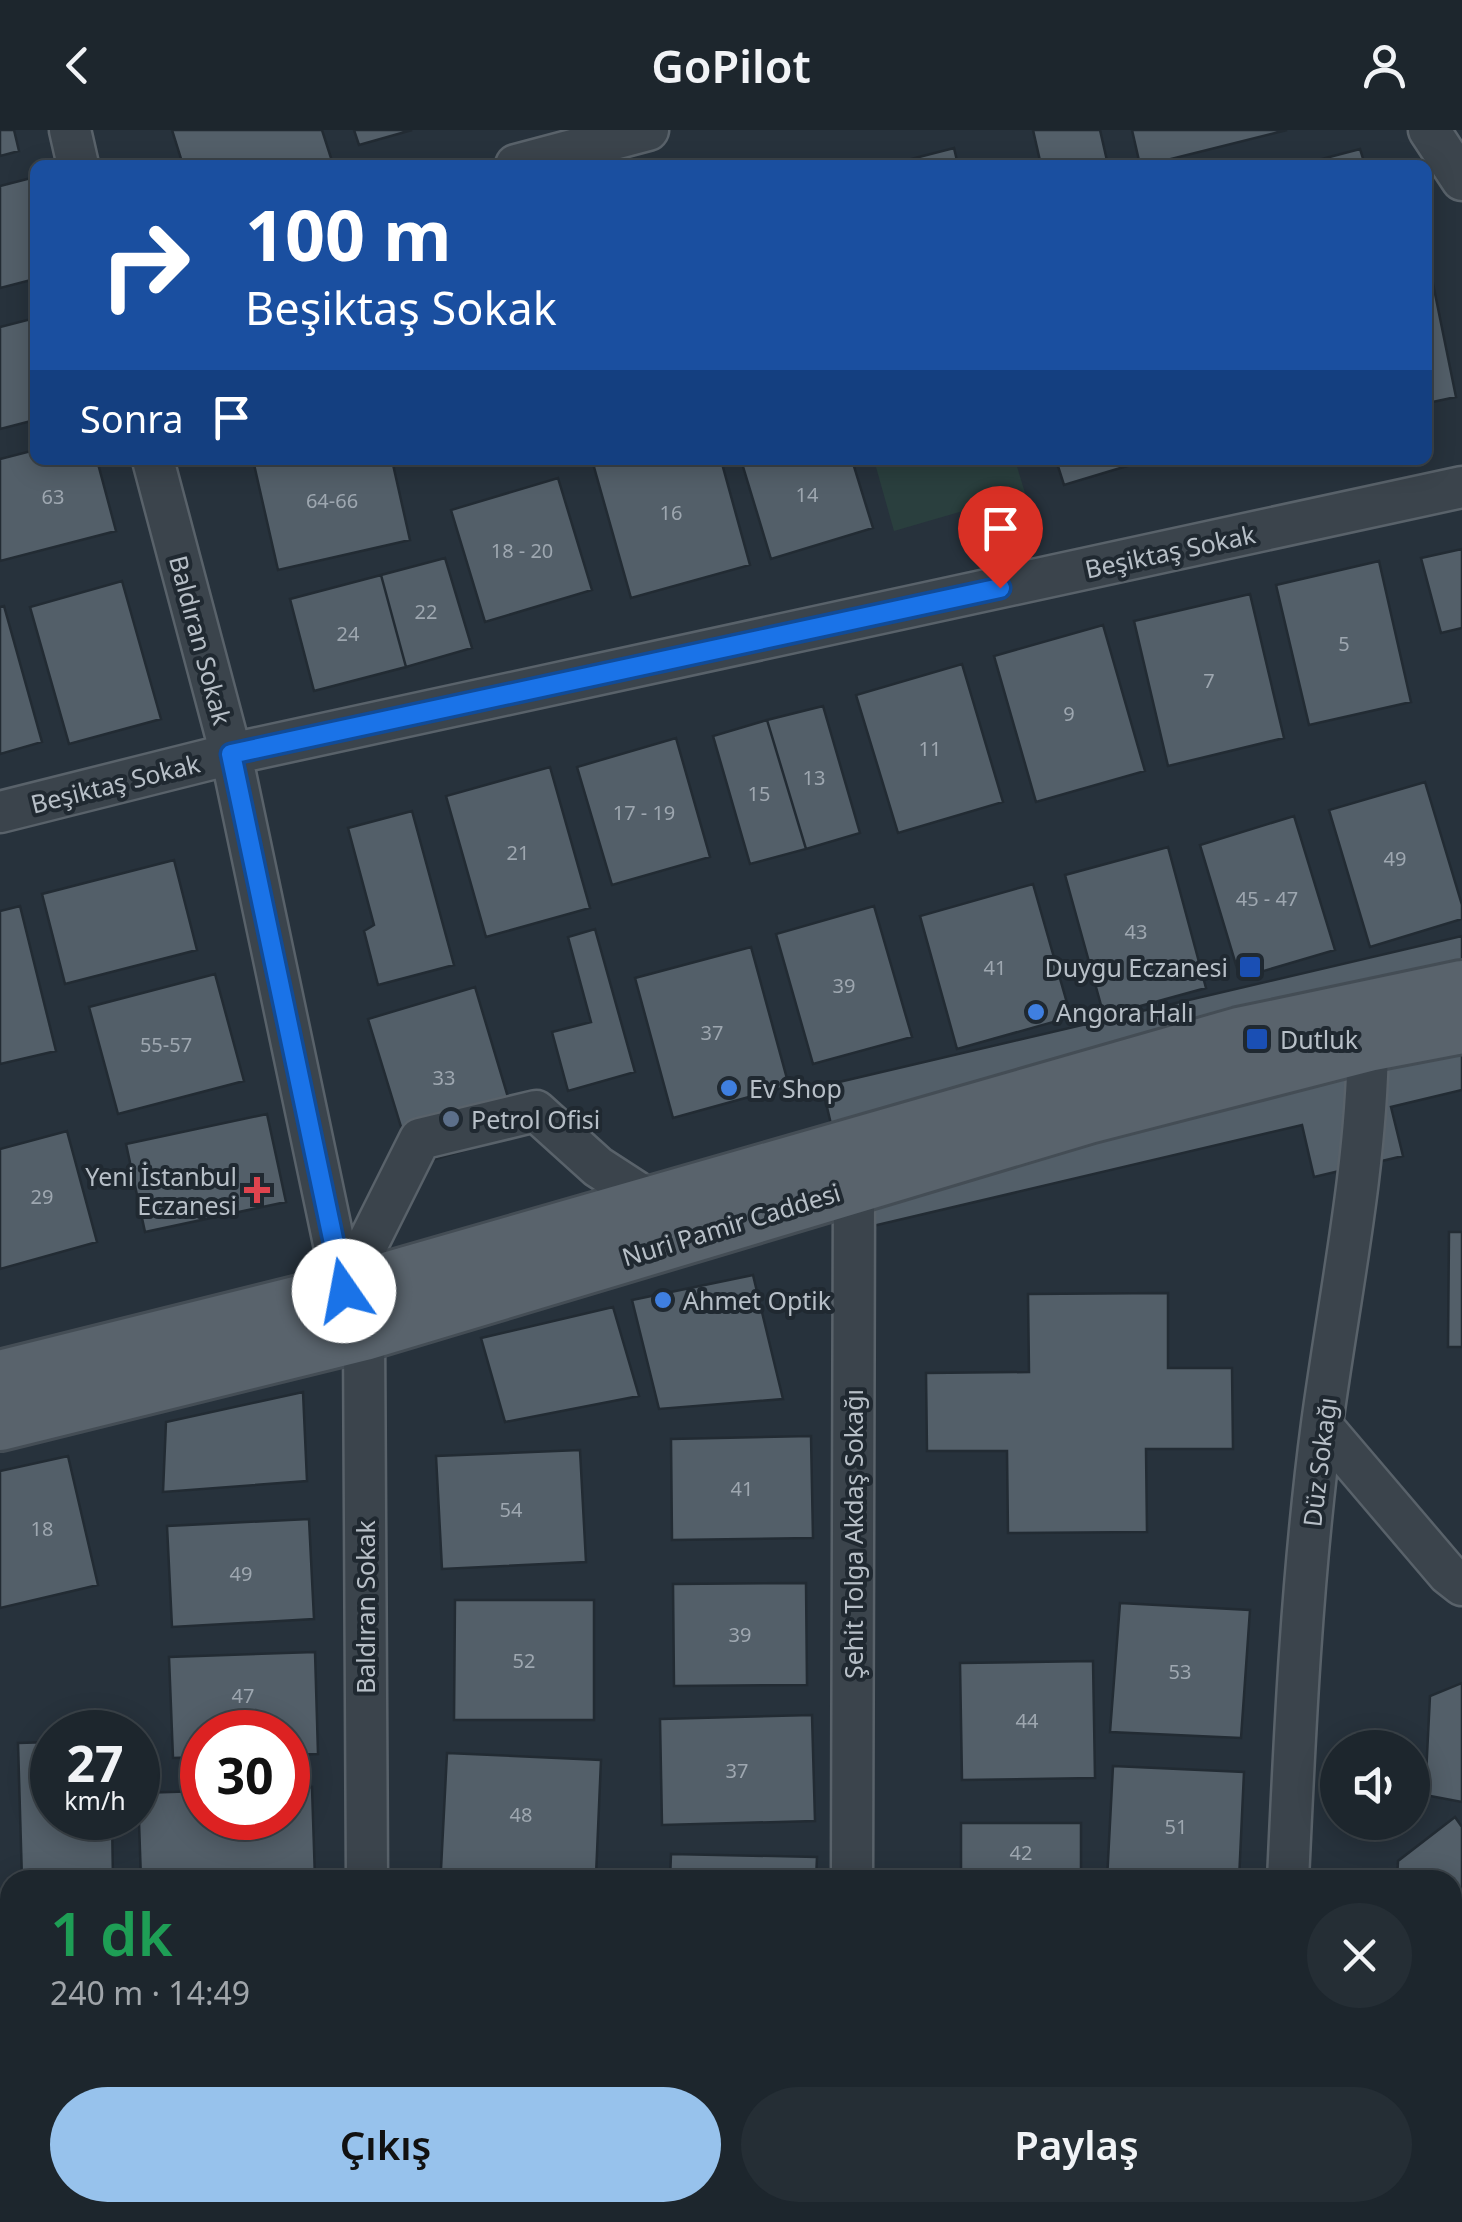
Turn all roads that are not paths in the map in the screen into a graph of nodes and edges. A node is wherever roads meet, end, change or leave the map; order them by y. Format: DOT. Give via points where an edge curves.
graph roads {
  1 [pos="70,130"];
  2 [pos="648,130"];
  3 [pos="1429,130"];
  4 [pos="77,160"];
  5 [pos="535,160"];
  6 [pos="1462,180"];
  7 [pos="154,465"];
  8 [pos="1462,487"];
  9 [pos="231,754"];
  10 [pos="0,812"];
  11 [pos="1462,987"];
  12 [pos="1462,1027"];
  13 [pos="1368,1045"];
  14 [pos="854,1188"];
  15 [pos="652,1202"];
  16 [pos="354,1312"];
  17 [pos="0,1377"];
  18 [pos="0,1424"];
  19 [pos="1322,1426"];
  20 [pos="1462,1585"];
  21 [pos="367,1870"];
  22 [pos="852,1870"];
  23 [pos="1288,1870"];
  1 -- 4 [label="street"];
  2 -- 5 [label="street"];
  3 -- 6 [label="street"];
  7 -- 9 [label="street, Baldıran Sokak"];
  8 -- 9 [label="street, Beşiktaş Sokak"];
  9 -- 10 [label="street, Beşiktaş Sokak"];
  9 -- 16 [label="street, Baldıran Sokak"];
  11 -- 15 [label="main road, Nuri Pamir Caddesi" via="1239,1034"];
  12 -- 13 [label="main road, Nuri Pamir Caddesi"];
  13 -- 14 [label="main road, Nuri Pamir Caddesi" via="1088,1117"];
  13 -- 19 [label="street, Düz Sokağı" via="1367,1118"];
  14 -- 16 [label="main road, Nuri Pamir Caddesi"];
  14 -- 22 [label="street, Şehit Tolga Akdaş Sokağı"];
  15 -- 16 [label="main road, Nuri Pamir Caddesi"];
  15 -- 16 [label="street" via="598,1167 536,1112 420,1139"];
  16 -- 17 [label="main road, Nuri Pamir Caddesi"];
  16 -- 18 [label="main road, Nuri Pamir Caddesi"];
  16 -- 21 [label="street, Baldıran Sokak"];
  19 -- 20 [label="street"];
  19 -- 23 [label="street, Düz Sokağı" via="1298,1658"];
}
